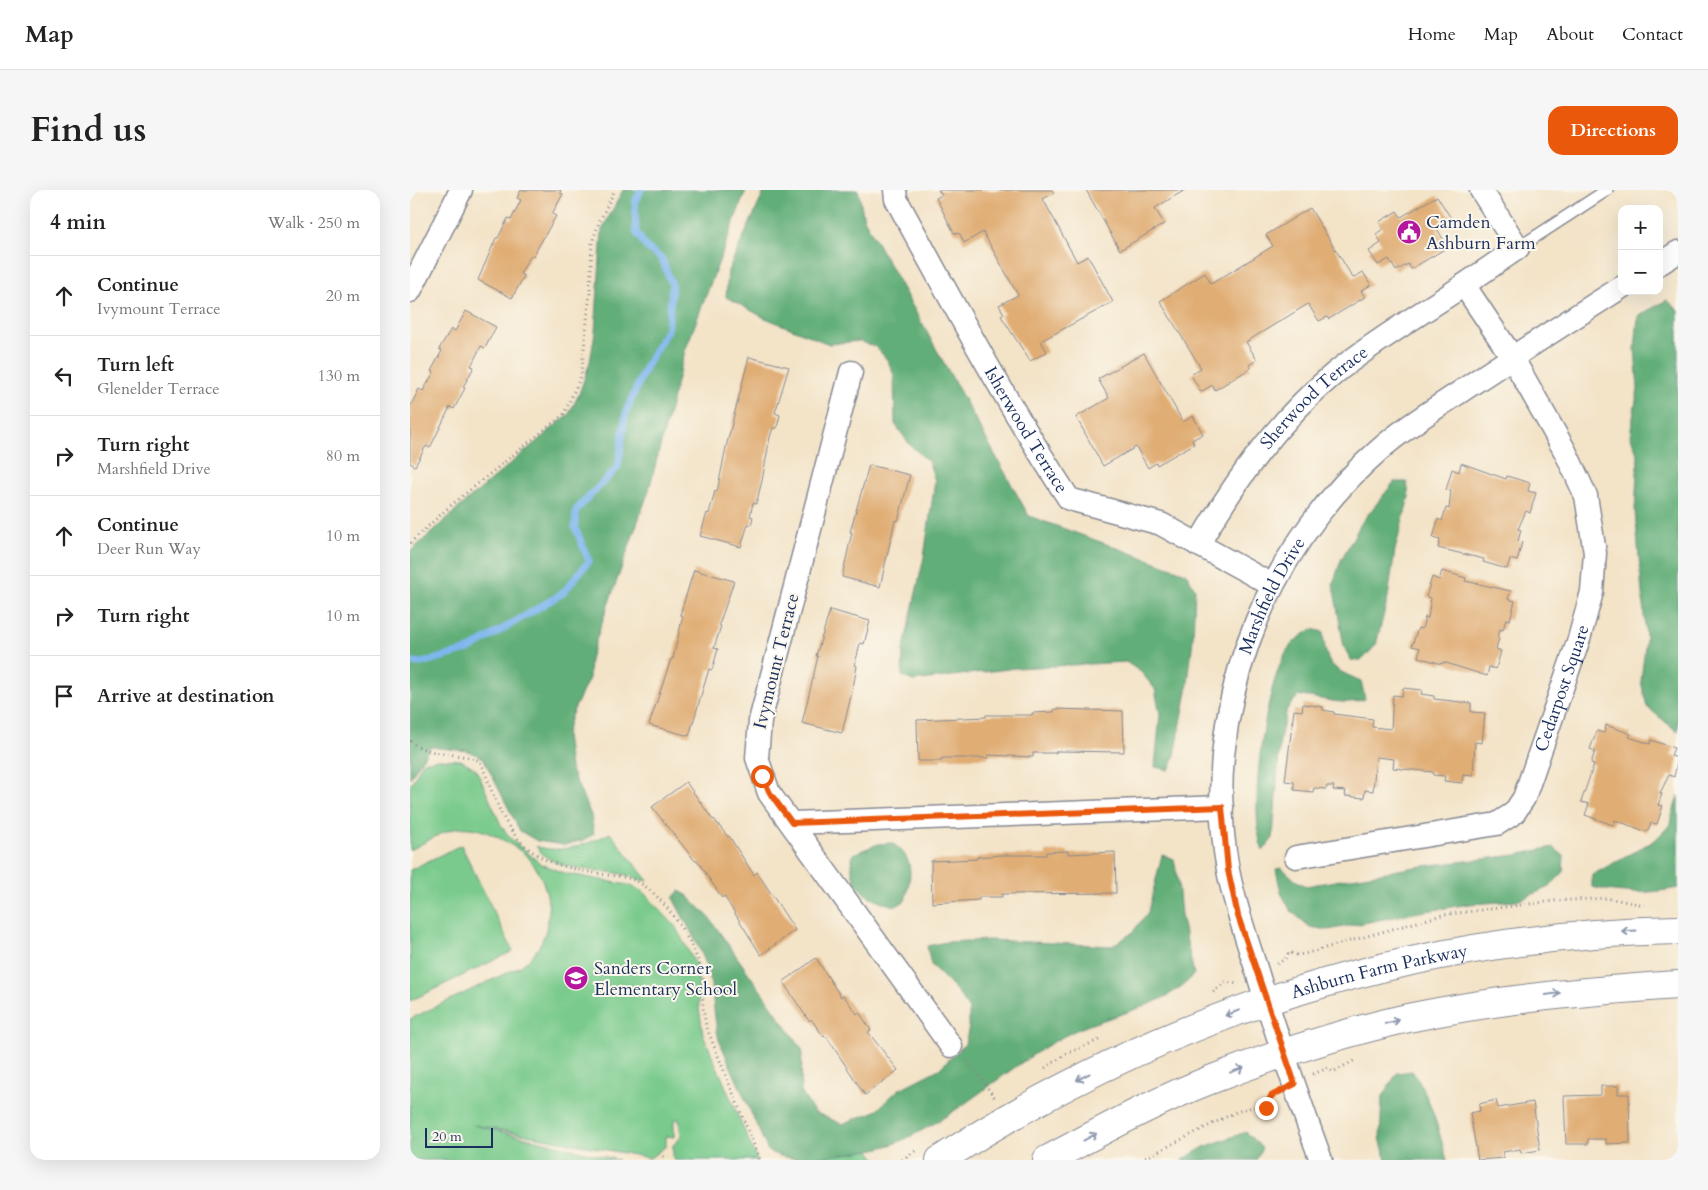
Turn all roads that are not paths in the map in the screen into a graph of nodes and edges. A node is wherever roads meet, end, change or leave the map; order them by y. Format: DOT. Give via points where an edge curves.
graph roads {
  1 [pos="461,190"];
  2 [pos="894,190"];
  3 [pos="1481,190"];
  4 [pos="1607,190"];
  5 [pos="1518,248"];
  6 [pos="1678,252"];
  7 [pos="1663,261"];
  8 [pos="1464,285"];
  9 [pos="410,291"];
  10 [pos="1618,291"];
  11 [pos="1512,357"];
  12 [pos="851,372"];
  13 [pos="1198,545"];
  14 [pos="1272,585"];
  15 [pos="1222,807"];
  16 [pos="792,823"];
  17 [pos="1296,857"];
  18 [pos="1678,930"];
  19 [pos="1678,985"];
  20 [pos="1266,1000"];
  21 [pos="949,1043"];
  22 [pos="1284,1054"];
  23 [pos="940,1160"];
  24 [pos="1046,1160"];
  25 [pos="1321,1160"];
  1 -- 9 [label="street"];
  2 -- 13 [label="street, Isherwood Terrace" via="961,319 1040,456 1069,499 1161,524"];
  3 -- 5 [label="street"];
  4 -- 5 [label="lane"];
  5 -- 8 [label="street"];
  6 -- 7 [label="street"];
  8 -- 11 [label="street"];
  8 -- 13 [label="street, Sherwood Terrace" via="1374,344 1296,410 1262,448 1229,493"];
  10 -- 11 [label="street, Marshfield Drive"];
  11 -- 14 [label="street, Marshfield Drive" via="1417,419 1353,474 1301,538"];
  11 -- 17 [label="street, Cedarpost Square" via="1552,425 1586,496 1595,553 1592,592 1581,630 1524,798 1514,813 1497,824"];
  12 -- 16 [label="street, Ivymount Terrace" via="757,739 757,758 762,776"];
  13 -- 14 [label="street, Isherwood Terrace"];
  14 -- 15 [label="street, Marshfield Drive" via="1240,666 1229,712 1223,759"];
  15 -- 16 [label="street"];
  15 -- 20 [label="street, Marshfield Drive" via="1228,870 1238,916"];
  16 -- 21 [label="street, Ivymount Terrace"];
  18 -- 20 [label="main road, Ashburn Farm Parkway, one-way" via="1567,935 1502,942 1384,967"];
  22 -- 19 [label="main road, one-way" via="1338,1036 1465,1007 1562,993"];
  20 -- 22 [label="street, Marshfield Drive"];
  20 -- 23 [label="main road, Ashburn Farm Parkway, one-way" via="1104,1066 995,1125"];
  24 -- 22 [label="main road, one-way" via="1157,1103"];
  22 -- 25 [label="street, Marshfield Drive"];
}
